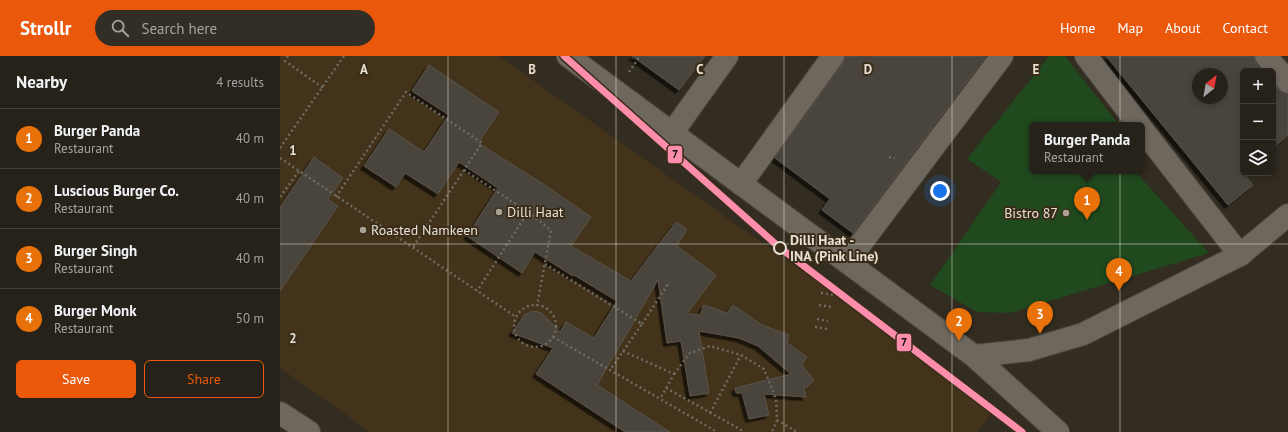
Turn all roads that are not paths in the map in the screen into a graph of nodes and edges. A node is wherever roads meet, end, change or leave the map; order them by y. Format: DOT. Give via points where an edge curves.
graph roads {
  1 [pos="568,56"];
  2 [pos="727,56"];
  3 [pos="833,56"];
  4 [pos="1002,56"];
  5 [pos="1086,56"];
  6 [pos="1266,56"];
  7 [pos="1288,82"];
  8 [pos="1137,122"];
  9 [pos="672,133"];
  10 [pos="1145,133"];
  11 [pos="741,184"];
  12 [pos="1288,215"];
  13 [pos="1240,255"];
  14 [pos="847,262"];
  15 [pos="974,356"];
  16 [pos="280,413"];
  17 [pos="309,432"];
  18 [pos="1058,432"];
  1 -- 9 [label="street"];
  2 -- 9 [label="street"];
  3 -- 11 [label="street"];
  4 -- 14 [label="street"];
  5 -- 8 [label="street"];
  6 -- 7 [label="street"];
  9 -- 11 [label="street"];
  10 -- 13 [label="street"];
  11 -- 14 [label="street"];
  12 -- 13 [label="street"];
  13 -- 15 [label="street" via="1083,334 1029,350"];
  14 -- 15 [label="street"];
  15 -- 18 [label="street"];
  16 -- 17 [label="street"];
}
